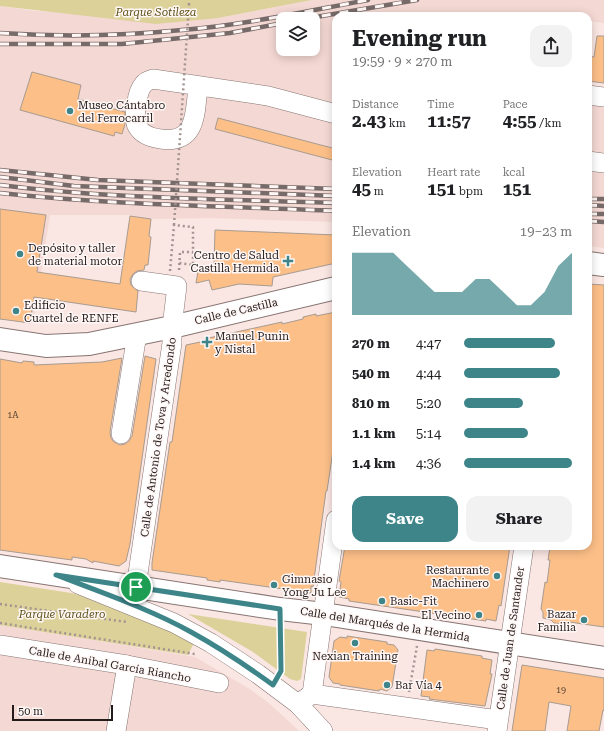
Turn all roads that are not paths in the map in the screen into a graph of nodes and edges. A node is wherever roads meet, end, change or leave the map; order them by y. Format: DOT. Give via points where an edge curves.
graph roads {
  1 [pos="198,86"];
  2 [pos="592,96"];
  3 [pos="604,97"];
  4 [pos="332,113"];
  5 [pos="592,162"];
  6 [pos="604,163"];
  7 [pos="592,263"];
  8 [pos="604,265"];
  9 [pos="141,281"];
  10 [pos="332,289"];
  11 [pos="172,327"];
  12 [pos="137,334"];
  13 [pos="0,339"];
  14 [pos="121,434"];
  15 [pos="332,550"];
  16 [pos="523,550"];
  17 [pos="0,566"];
  18 [pos="56,575"];
  19 [pos="136,587"];
  20 [pos="324,614"];
  21 [pos="509,643"];
  22 [pos="0,645"];
  23 [pos="604,658"];
  24 [pos="127,665"];
  25 [pos="219,682"];
  26 [pos="305,699"];
  27 [pos="498,726"];
  28 [pos="116,731"];
  29 [pos="323,731"];
  1 -- 4 [label="street" via="268,96"];
  2 -- 3 [label="street"];
  5 -- 6 [label="street"];
  7 -- 8 [label="main road"];
  9 -- 11 [label="street, Calle de Antonio de Tova y Arredondo" via="173,286"];
  10 -- 11 [label="main road, Calle de Castilla"];
  11 -- 12 [label="main road, Calle de Castilla"];
  11 -- 19 [label="street, Calle de Antonio de Tova y Arredondo" via="172,343"];
  12 -- 13 [label="main road, Calle de Castilla" via="89,344 46,346"];
  12 -- 14 [label="street"];
  15 -- 20 [label="street"];
  16 -- 21 [label="street, Calle de Juan de Santander"];
  17 -- 18 [label="main road, Calle del Marqués de la Hermida"];
  18 -- 19 [label="main road, Calle del Marqués de la Hermida"];
  18 -- 26 [label="street" via="185,629 225,652 273,685"];
  19 -- 20 [label="main road, Calle del Marqués de la Hermida"];
  20 -- 21 [label="main road, Calle del Marqués de la Hermida"];
  20 -- 26 [label="street"];
  21 -- 23 [label="main road, Calle del Marqués de la Hermida"];
  21 -- 27 [label="street, Calle de Juan de Santander"];
  22 -- 24 [label="street, Calle de Anibal García Riancho"];
  24 -- 25 [label="street, Calle de Anibal García Riancho"];
  24 -- 28 [label="street"];
  26 -- 27 [label="street" via="406,707"];
  26 -- 29 [label="street"];
}
